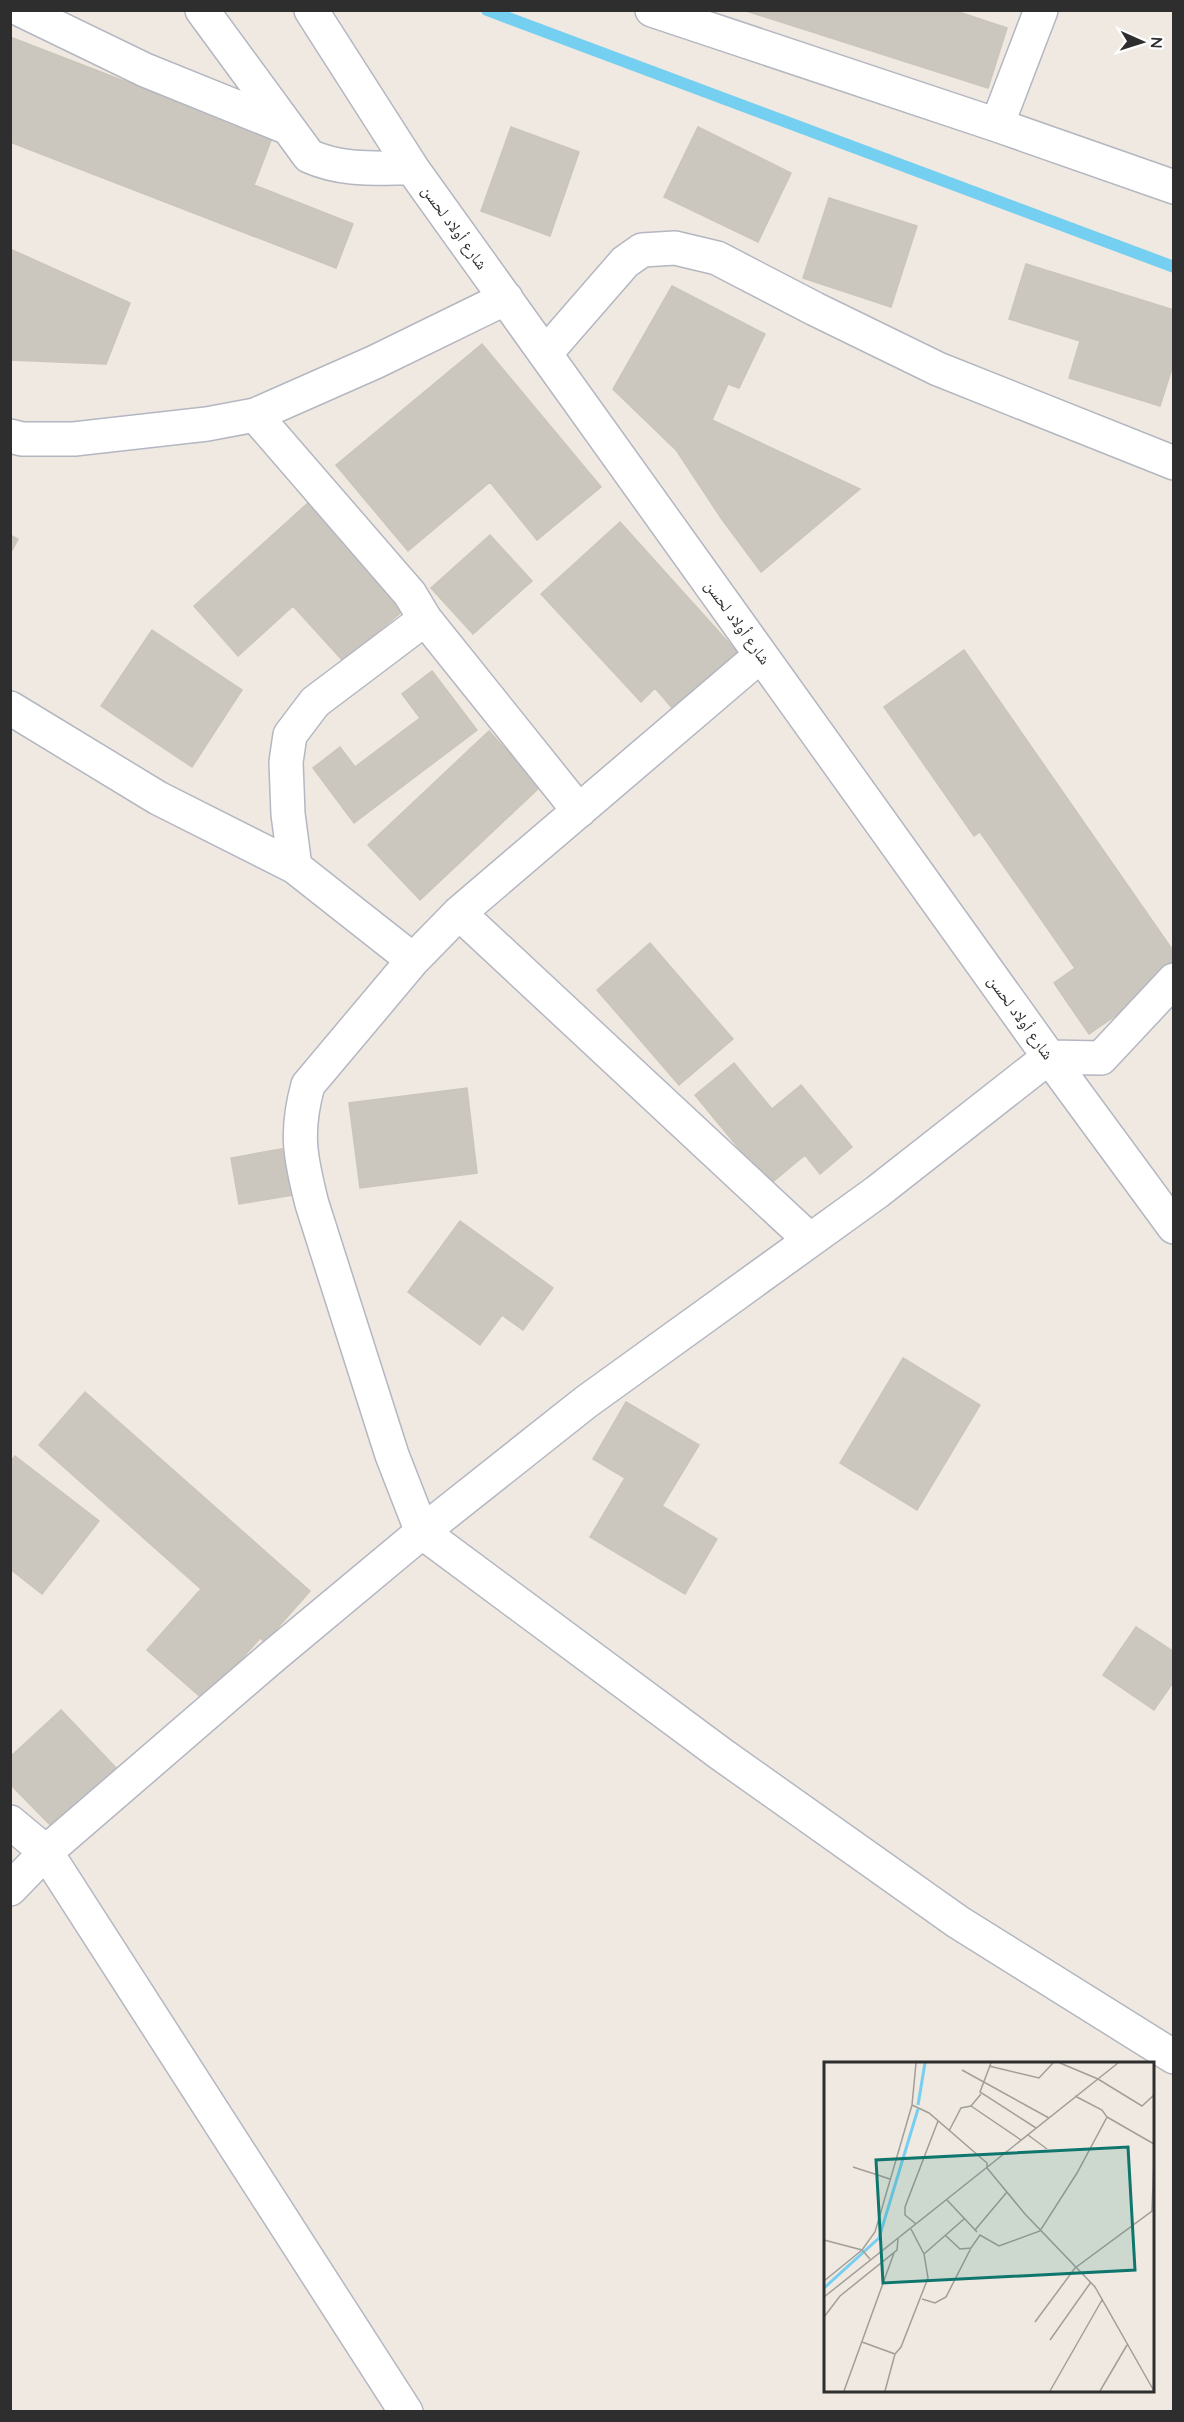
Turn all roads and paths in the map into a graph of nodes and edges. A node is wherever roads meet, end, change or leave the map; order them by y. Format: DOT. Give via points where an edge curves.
graph roads {
  1 [pos="21,10"];
  2 [pos="202,10"];
  3 [pos="311,10"];
  4 [pos="652,10"];
  5 [pos="1041,10"];
  6 [pos="998,125"];
  7 [pos="286,128"];
  8 [pos="412,168"];
  9 [pos="1173,187"];
  10 [pos="506,298"];
  11 [pos="546,354"];
  12 [pos="255,415"];
  13 [pos="10,436"];
  14 [pos="1173,463"];
  15 [pos="425,619"];
  16 [pos="761,655"];
  17 [pos="10,708"];
  18 [pos="579,811"];
  19 [pos="295,867"];
  20 [pos="459,913"];
  21 [pos="413,960"];
  22 [pos="1173,980"];
  23 [pos="1049,1057"];
  24 [pos="1173,1227"];
  25 [pos="810,1240"];
  26 [pos="422,1532"];
  27 [pos="10,1822"];
  28 [pos="46,1852"];
  29 [pos="10,1888"];
  30 [pos="1173,2057"];
  31 [pos="406,2412"];
  1 -- 7 [label="street" via="145,70"];
  2 -- 7 [label="street"];
  3 -- 8 [label="street, شارع أولاد لحسن"];
  4 -- 6 [label="street"];
  5 -- 6 [label="street"];
  6 -- 9 [label="street"];
  7 -- 8 [label="street" via="309,156 327,164"];
  8 -- 10 [label="street, شارع أولاد لحسن"];
  10 -- 11 [label="street, شارع أولاد لحسن"];
  10 -- 12 [label="street"];
  11 -- 14 [label="street" via="625,262 642,250 675,248 717,258 938,369"];
  11 -- 16 [label="street, شارع أولاد لحسن"];
  12 -- 13 [label="street" via="74,440"];
  12 -- 15 [label="street" via="410,594"];
  15 -- 18 [label="street"];
  15 -- 19 [label="street" via="315,702 290,735 286,762"];
  16 -- 18 [label="street"];
  16 -- 23 [label="street, شارع أولاد لحسن"];
  17 -- 19 [label="street" via="158,798"];
  18 -- 20 [label="street"];
  19 -- 21 [label="street"];
  20 -- 21 [label="street"];
  20 -- 25 [label="street"];
  21 -- 26 [label="street" via="308,1085 298,1139 312,1203 392,1455"];
  22 -- 23 [label="street" via="1101,1058"];
  23 -- 24 [label="street, شارع أولاد لحسن"];
  23 -- 25 [label="street"];
  25 -- 26 [label="street" via="586,1402"];
  26 -- 28 [label="street"];
  26 -- 30 [label="street" via="721,1754 958,1922"];
  27 -- 28 [label="street"];
  28 -- 29 [label="street"];
  28 -- 31 [label="street"];
}
